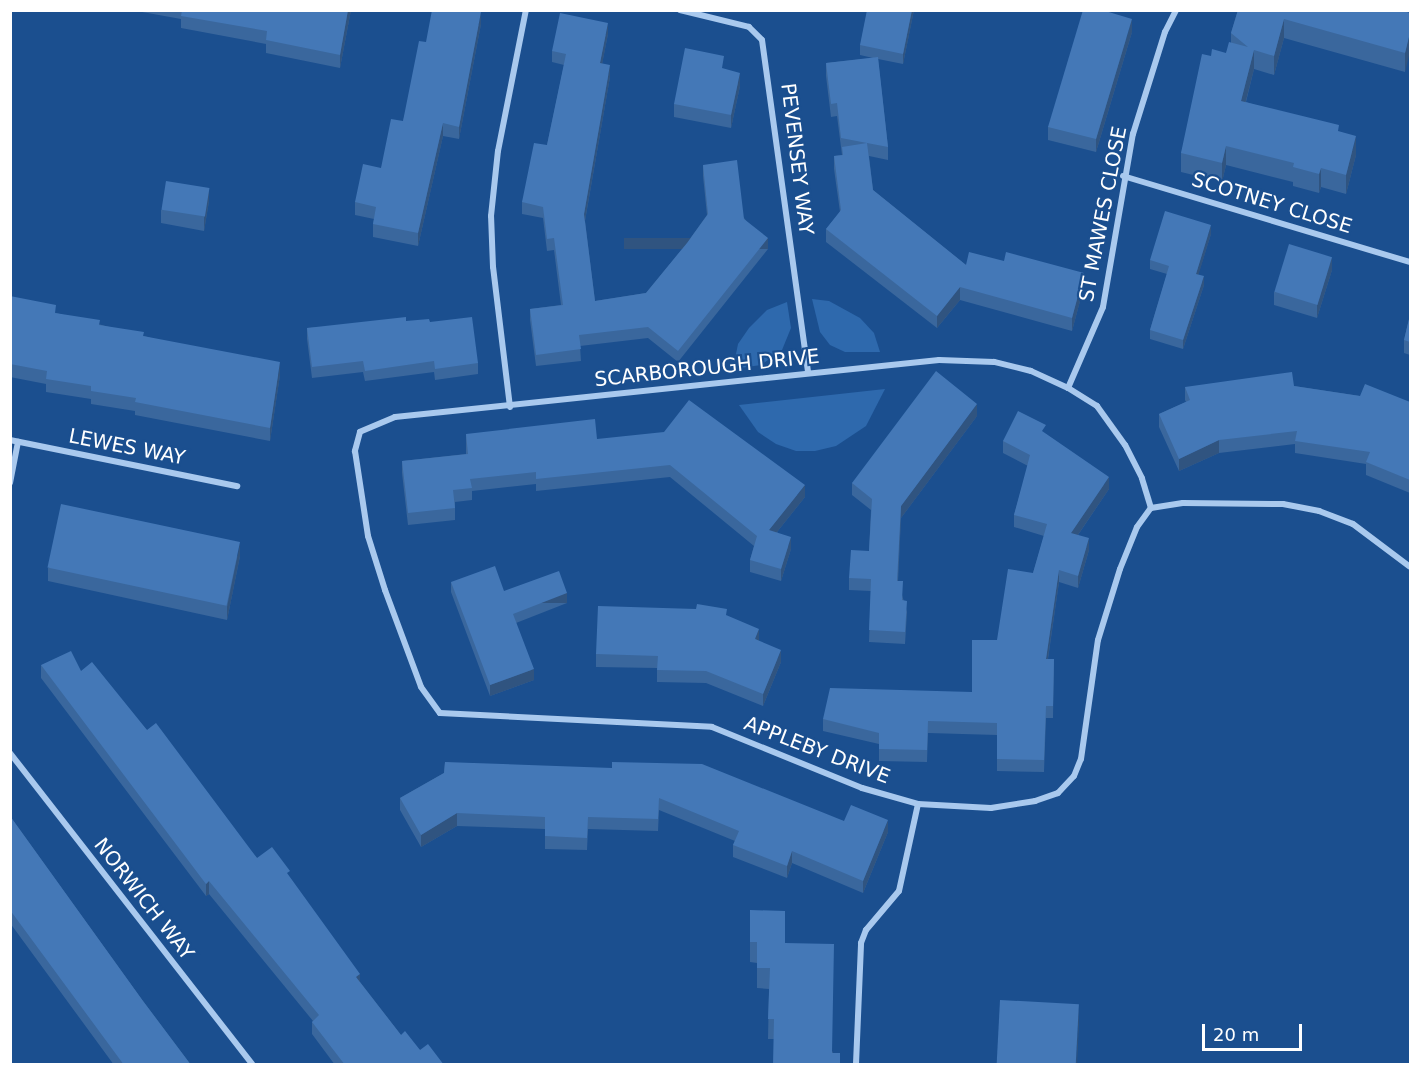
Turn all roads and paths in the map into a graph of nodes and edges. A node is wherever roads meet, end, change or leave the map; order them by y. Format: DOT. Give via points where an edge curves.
graph roads {
  1 [pos="526,10"];
  2 [pos="680,10"];
  3 [pos="1176,10"];
  4 [pos="1123,176"];
  5 [pos="1410,262"];
  6 [pos="808,373"];
  7 [pos="1068,388"];
  8 [pos="510,407"];
  9 [pos="14,441"];
  10 [pos="10,483"];
  11 [pos="237,486"];
  12 [pos="1151,508"];
  13 [pos="1410,567"];
  14 [pos="385,590"];
  15 [pos="10,753"];
  16 [pos="918,804"];
  17 [pos="252,1065"];
  18 [pos="856,1065"];
  1 -- 8 [label="street" via="498,151 491,216"];
  2 -- 6 [label="street, PEVENSEY WAY" via="749,27 762,40"];
  3 -- 4 [label="street, ST MAWES CLOSE" via="1165,32"];
  4 -- 5 [label="street, SCOTNEY CLOSE"];
  4 -- 7 [label="street, ST MAWES CLOSE" via="1103,307"];
  6 -- 7 [label="street, SCARBOROUGH DRIVE" via="939,360 994,362 1031,371"];
  6 -- 8 [label="street, SCARBOROUGH DRIVE"];
  7 -- 12 [label="street, SCARBOROUGH DRIVE" via="1097,406 1125,445 1142,478"];
  8 -- 14 [label="street, SCARBOROUGH DRIVE" via="395,417 360,432 355,451 357,480 368,536"];
  9 -- 10 [label="street"];
  9 -- 11 [label="street, LEWES WAY"];
  12 -- 13 [label="street" via="1183,503 1283,504 1319,511 1353,524"];
  12 -- 16 [label="street, APPLEBY DRIVE" via="1137,527 1120,569 1098,640 1081,759 1074,776 1058,793 1035,801 991,808"];
  14 -- 16 [label="street, APPLEBY DRIVE" via="421,687 440,713 712,727 862,788"];
  15 -- 17 [label="street, NORWICH WAY"];
  16 -- 18 [label="street" via="899,891 866,930 861,943"];
}
